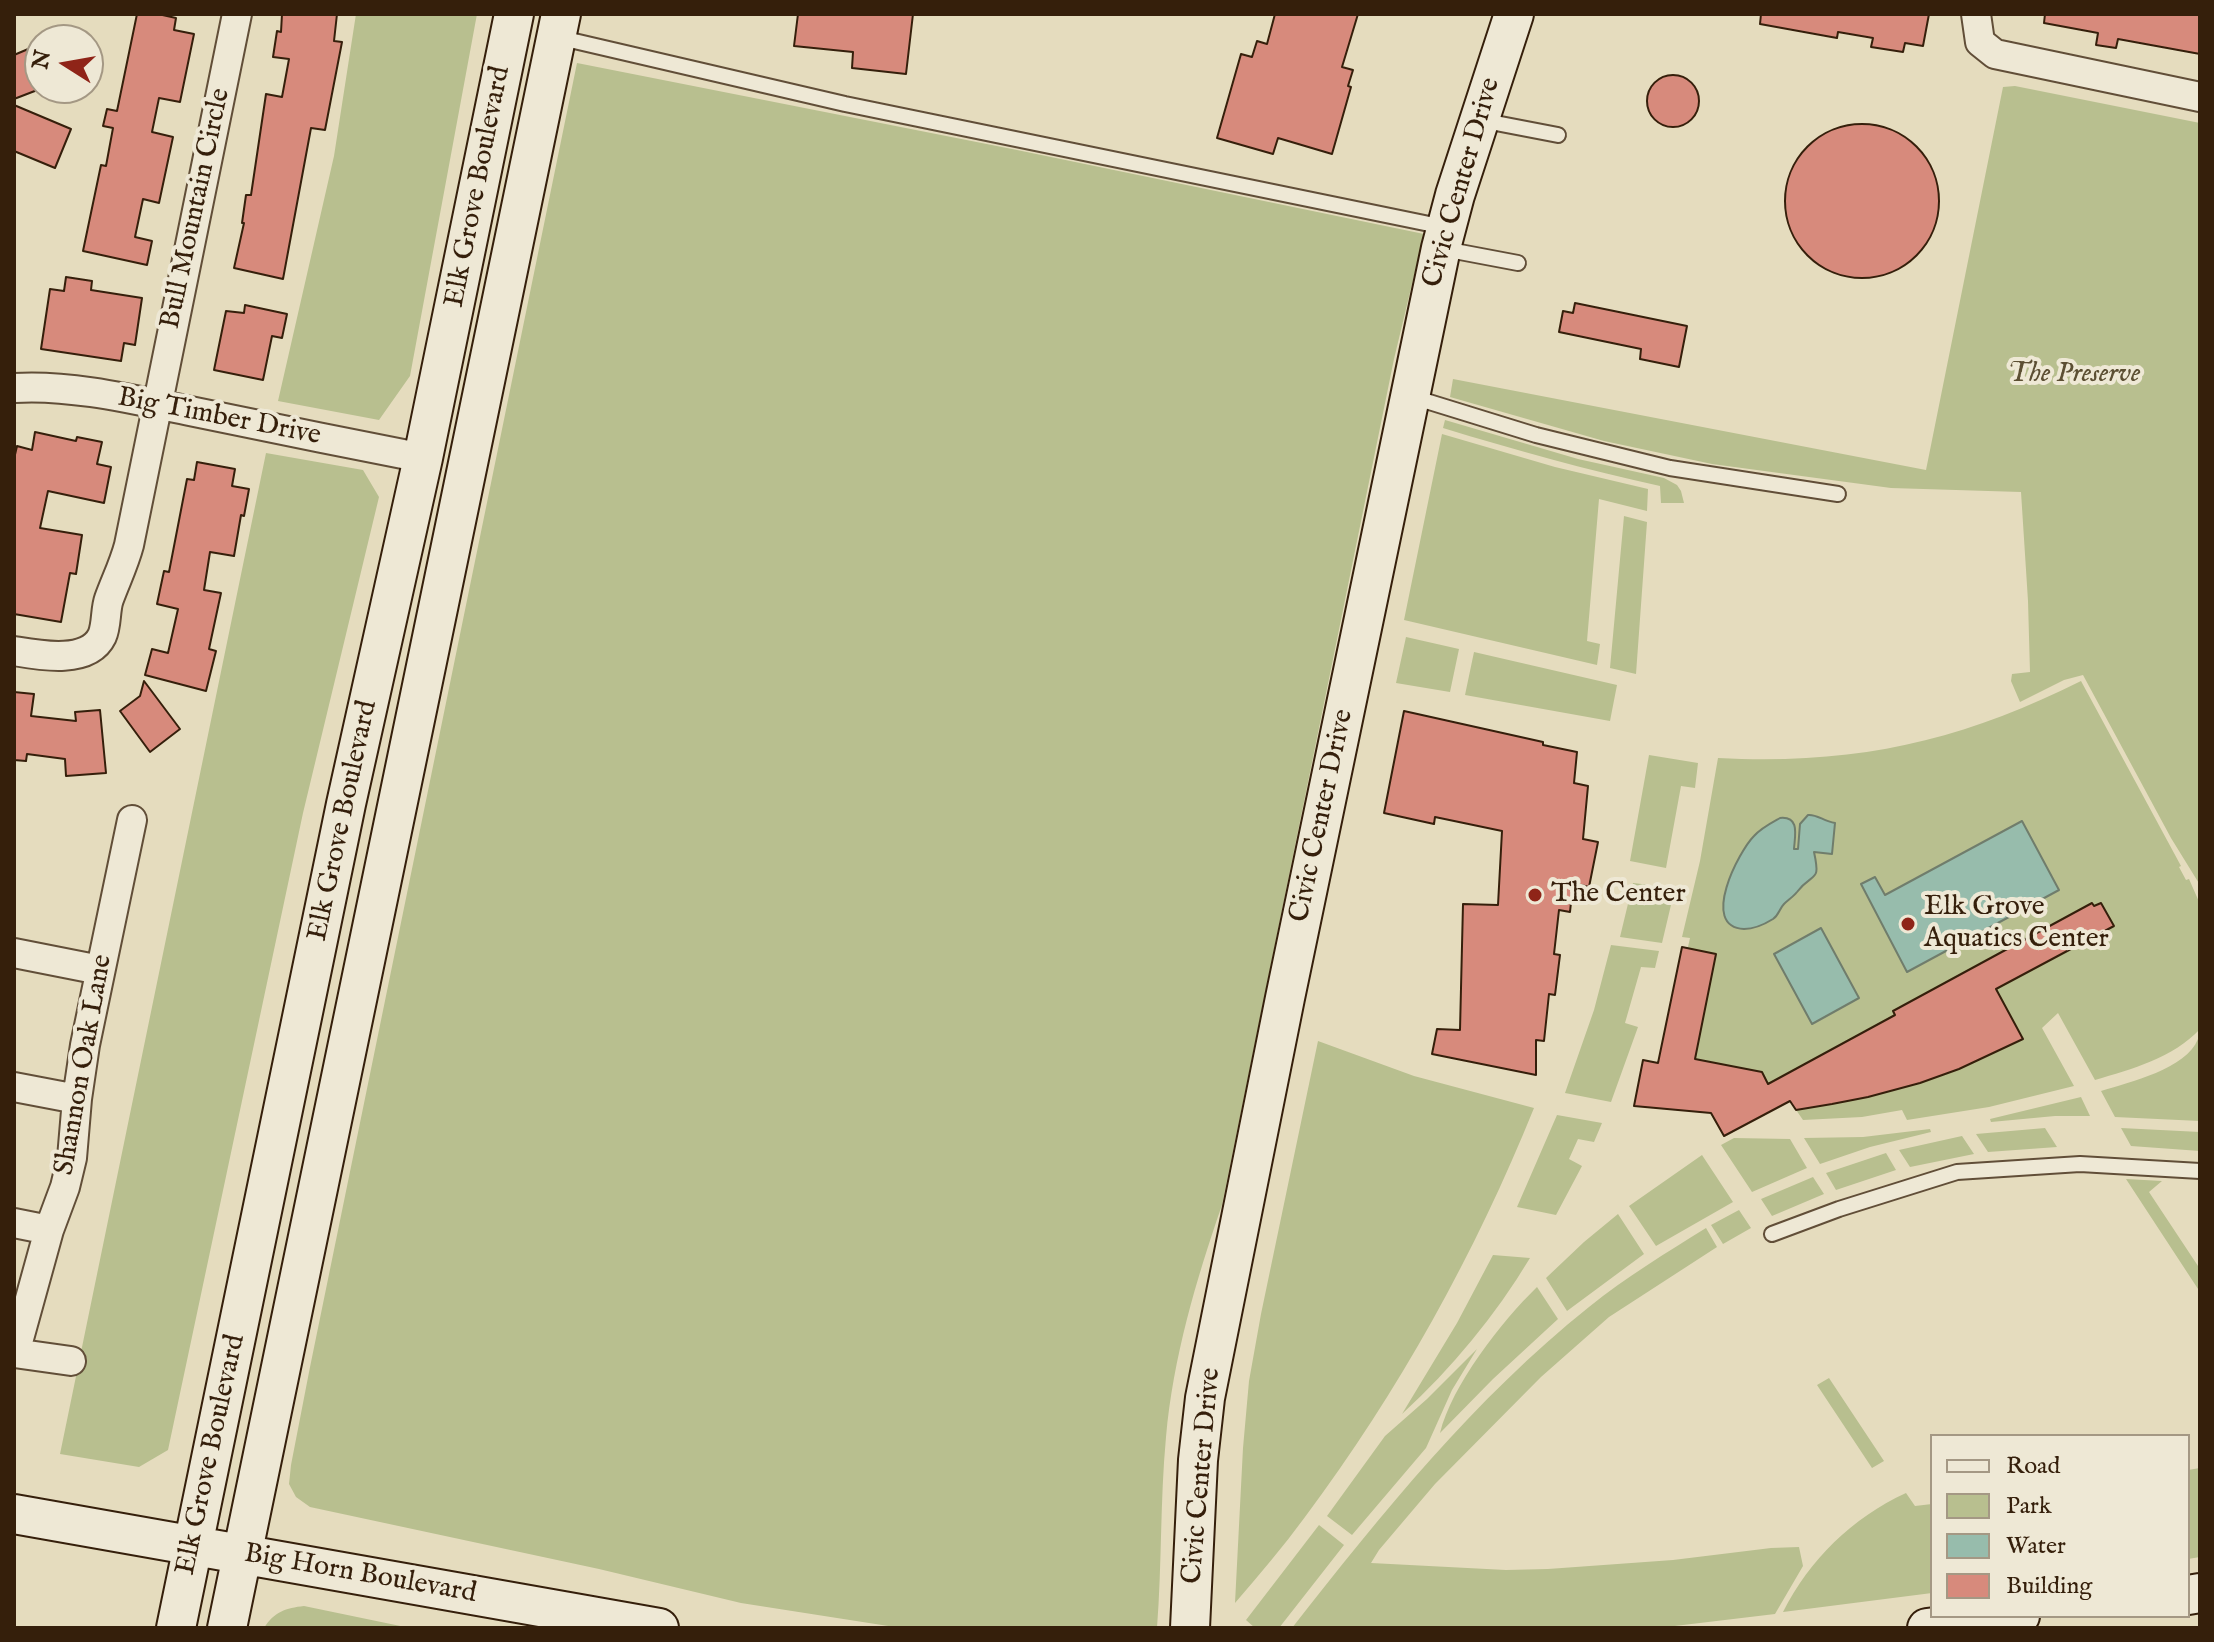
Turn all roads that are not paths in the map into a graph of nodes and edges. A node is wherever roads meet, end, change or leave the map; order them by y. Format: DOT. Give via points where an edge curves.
graph roads {
  1 [pos="237,14"];
  2 [pos="514,14"];
  3 [pos="1514,14"];
  4 [pos="1976,14"];
  5 [pos="558,25"];
  6 [pos="2200,97"];
  7 [pos="1479,119"];
  8 [pos="1558,135"];
  9 [pos="481,177"];
  10 [pos="1444,238"];
  11 [pos="1518,263"];
  12 [pos="14,388"];
  13 [pos="1409,395"];
  14 [pos="157,404"];
  15 [pos="423,458"];
  16 [pos="469,460"];
  17 [pos="1838,494"];
  18 [pos="14,651"];
  19 [pos="424,680"];
  20 [pos="132,820"];
  21 [pos="14,953"];
  22 [pos="100,970"];
  23 [pos="14,1087"];
  24 [pos="77,1099"];
  25 [pos="2200,1171"];
  26 [pos="14,1223"];
  27 [pos="49,1230"];
  28 [pos="1772,1234"];
  29 [pos="14,1353"];
  30 [pos="71,1361"];
  31 [pos="14,1514"];
  32 [pos="194,1545"];
  33 [pos="242,1554"];
  34 [pos="2004,1618"];
  35 [pos="176,1628"];
  36 [pos="227,1628"];
  37 [pos="659,1628"];
  38 [pos="1190,1628"];
  39 [pos="1927,1628"];
  1 -- 14 [label="street, Bull Mountain Circle"];
  2 -- 9 [label="main road, Elk Grove Boulevard"];
  3 -- 7 [label="main road, Civic Center Drive"];
  4 -- 6 [label="street" via="1980,42 1995,54"];
  5 -- 10 [label="lane" via="845,104"];
  5 -- 16 [label="main road, Elk Grove Boulevard"];
  7 -- 8 [label="lane"];
  7 -- 10 [label="main road, Civic Center Drive"];
  9 -- 15 [label="main road, Elk Grove Boulevard"];
  9 -- 16 [label="main road" via="490,231 453,420"];
  10 -- 11 [label="lane"];
  10 -- 13 [label="main road, Civic Center Drive"];
  12 -- 14 [label="street, Big Timber Drive"];
  13 -- 17 [label="lane" via="1521,431 1670,468"];
  13 -- 38 [label="main road, Civic Center Drive" via="1205,1398"];
  14 -- 15 [label="street, Big Timber Drive"];
  14 -- 18 [label="street, Bull Mountain Circle" via="129,545 108,601 102,637 70,656"];
  15 -- 19 [label="main road" via="436,489 412,622"];
  15 -- 32 [label="main road, Elk Grove Boulevard" via="346,804"];
  16 -- 19 [label="main road, Elk Grove Boulevard"];
  19 -- 33 [label="main road, Elk Grove Boulevard"];
  20 -- 22 [label="street, Shannon Oak Lane"];
  21 -- 22 [label="street"];
  22 -- 24 [label="street, Shannon Oak Lane"];
  23 -- 24 [label="street"];
  24 -- 27 [label="street, Shannon Oak Lane" via="72,1158"];
  25 -- 28 [label="lane" via="2080,1164 1957,1172"];
  26 -- 27 [label="street"];
  27 -- 29 [label="street, Shannon Oak Lane"];
  29 -- 30 [label="street"];
  31 -- 32 [label="main road, Big Horn Boulevard"];
  32 -- 33 [label="main road, Big Horn Boulevard"];
  32 -- 35 [label="main road, Elk Grove Boulevard"];
  33 -- 36 [label="main road, Elk Grove Boulevard"];
  33 -- 37 [label="main road, Big Horn Boulevard"];
  34 -- 39 [label="main road"];
}
